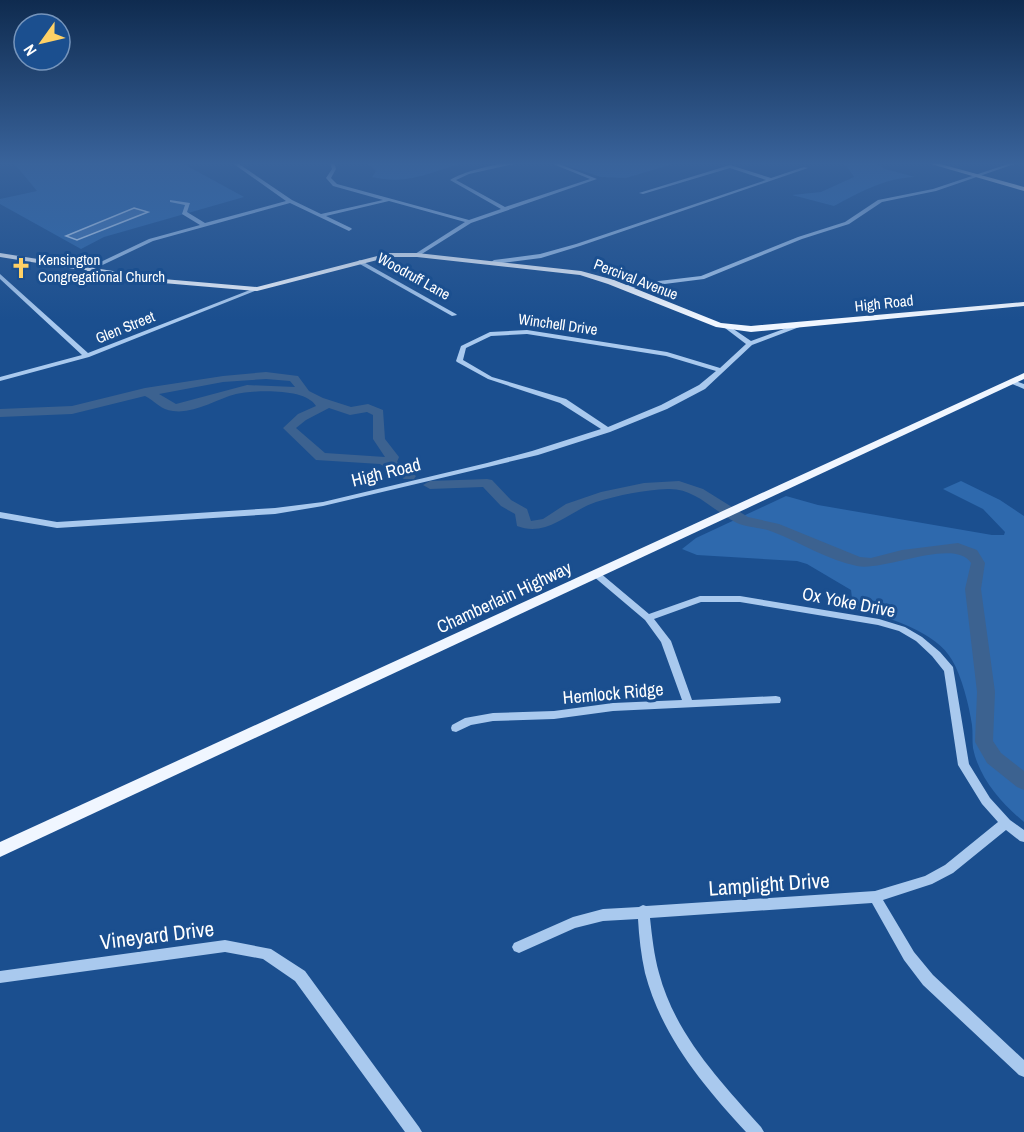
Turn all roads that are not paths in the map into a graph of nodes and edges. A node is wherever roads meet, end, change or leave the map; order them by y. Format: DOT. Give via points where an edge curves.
graph roads {
  1 [pos="187,215"];
  2 [pos="240,215"];
  3 [pos="323,215"];
  4 [pos="443,215"];
  5 [pos="489,215"];
  6 [pos="665,215"];
  7 [pos="859,215"];
  8 [pos="469,222"];
  9 [pos="204,225"];
  10 [pos="349,229"];
  11 [pos="0,255"];
  12 [pos="417,255"];
  13 [pos="360,261"];
  14 [pos="494,262"];
  15 [pos="90,269"];
  16 [pos="0,276"];
  17 [pos="625,287"];
  18 [pos="257,289"];
  19 [pos="1024,304"];
  20 [pos="454,315"];
  21 [pos="800,325"];
  22 [pos="727,327"];
  23 [pos="750,344"];
  24 [pos="87,356"];
  25 [pos="720,370"];
  26 [pos="1024,376"];
  27 [pos="0,379"];
  28 [pos="1012,382"];
  29 [pos="1024,387"];
  30 [pos="607,430"];
  31 [pos="0,515"];
  32 [pos="596,574"];
  33 [pos="648,618"];
  34 [pos="776,700"];
  35 [pos="688,703"];
  36 [pos="456,728"];
  37 [pos="1006,824"];
  38 [pos="1024,837"];
  39 [pos="0,850"];
  40 [pos="874,897"];
  41 [pos="643,911"];
  42 [pos="519,947"];
  43 [pos="0,977"];
  44 [pos="1024,1070"];
  45 [pos="414,1132"];
  46 [pos="756,1132"];
  1 -- 9 [label="street"];
  2 -- 9 [label="street"];
  3 -- 10 [label="street"];
  4 -- 8 [label="street"];
  5 -- 8 [label="street"];
  6 -- 14 [label="street" via="541,256"];
  7 -- 17 [label="street" via="847,223 702,278"];
  8 -- 12 [label="street"];
  9 -- 15 [label="street" via="141,244"];
  11 -- 15 [label="main road, Percival Avenue"];
  12 -- 13 [label="main road, Percival Avenue"];
  12 -- 14 [label="main road, Percival Avenue"];
  13 -- 18 [label="main road, Percival Avenue"];
  13 -- 20 [label="street, Woodruff Lane"];
  14 -- 17 [label="main road, Percival Avenue" via="581,273"];
  15 -- 18 [label="main road, Percival Avenue" via="163,281"];
  16 -- 24 [label="street"];
  17 -- 22 [label="main road, Percival Avenue"];
  18 -- 24 [label="street, Glen Street"];
  19 -- 21 [label="main road, High Road"];
  21 -- 22 [label="main road, Percival Avenue" via="765,329"];
  21 -- 23 [label="street, High Road"];
  22 -- 23 [label="street"];
  23 -- 25 [label="street, High Road"];
  24 -- 27 [label="street, Glen Street"];
  25 -- 30 [label="street, High Road" via="702,387 664,408"];
  25 -- 30 [label="street, Winchell Drive" via="667,354 527,332 490,334 463,347 459,361 490,378 563,401"];
  26 -- 28 [label="main road, Chamberlain Highway"];
  28 -- 29 [label="street"];
  28 -- 32 [label="main road, Chamberlain Highway"];
  30 -- 31 [label="street, High Road" via="527,455 310,506 57,525"];
  32 -- 33 [label="street"];
  32 -- 39 [label="main road, Chamberlain Highway"];
  33 -- 35 [label="street" via="666,641"];
  33 -- 37 [label="street, Ox Yoke Drive" via="700,599 740,599 902,629 919,639 949,670 964,765"];
  34 -- 35 [label="street, Hemlock Ridge"];
  35 -- 36 [label="street, Hemlock Ridge" via="493,717 469,721"];
  37 -- 38 [label="street, Ox Yoke Drive"];
  37 -- 40 [label="street, Lamplight Drive" via="949,870"];
  40 -- 41 [label="street, Lamplight Drive"];
  40 -- 44 [label="street" via="928,980"];
  41 -- 42 [label="street, Lamplight Drive" via="573,923"];
  41 -- 46 [label="street" via="653,977 678,1039"];
  43 -- 45 [label="street, Vineyard Drive" via="225,946 266,953 300,976"];
}
